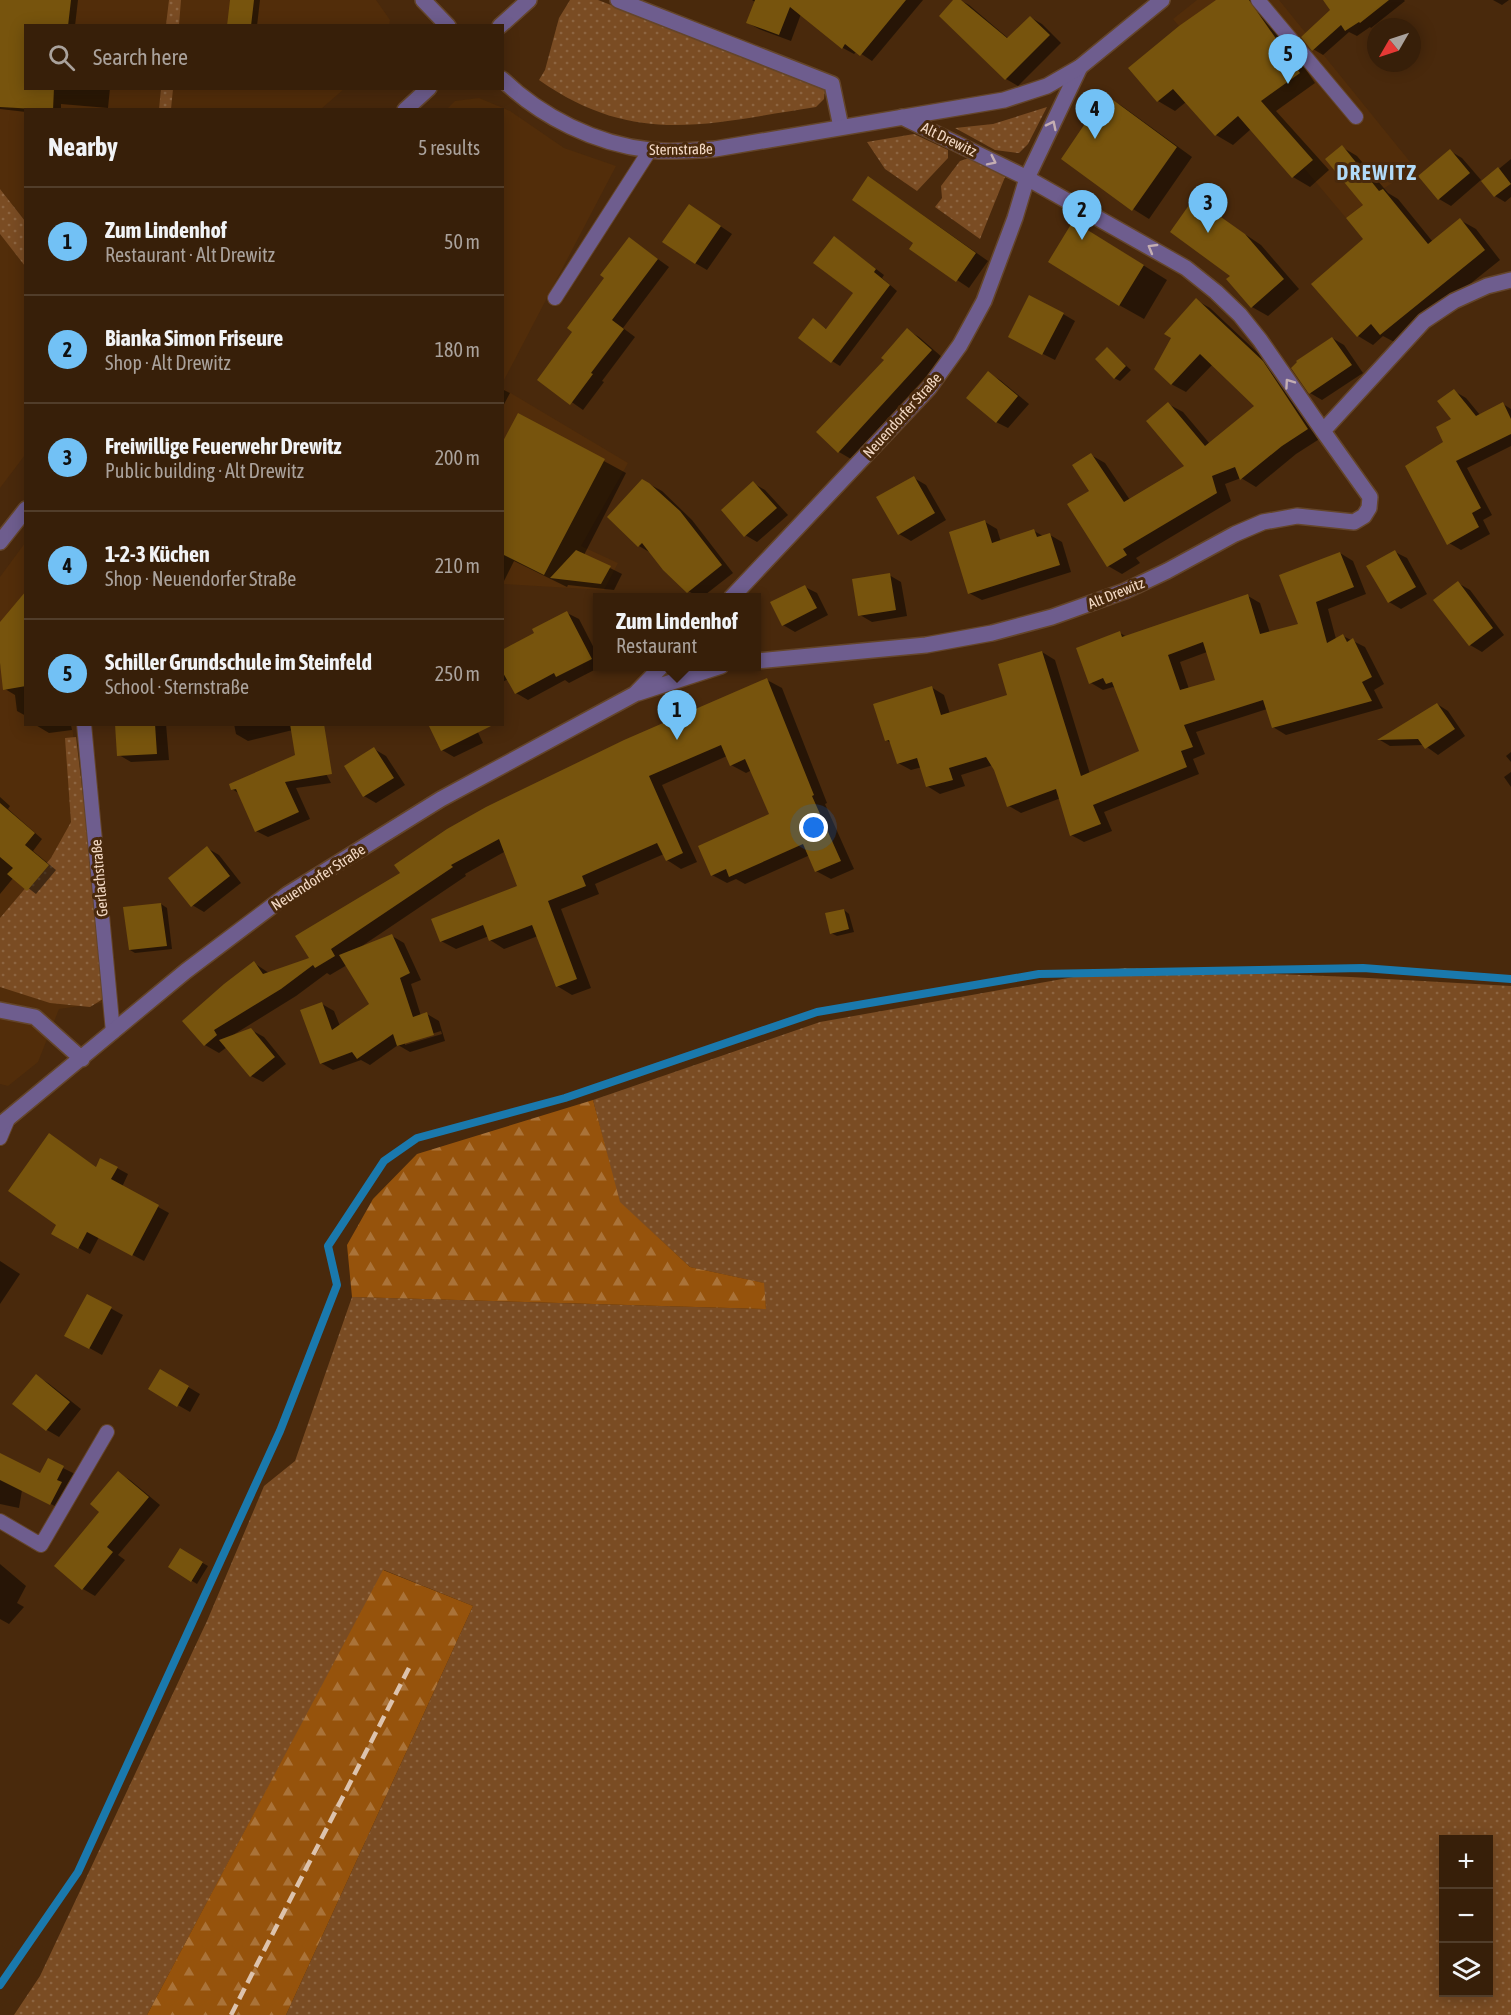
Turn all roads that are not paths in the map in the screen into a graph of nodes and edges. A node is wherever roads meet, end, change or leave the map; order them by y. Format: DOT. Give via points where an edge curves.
graph roads {
  1 [pos="423,0"];
  2 [pos="529,0"];
  3 [pos="618,0"];
  4 [pos="1162,0"];
  5 [pos="1258,0"];
  6 [pos="446,24"];
  7 [pos="502,24"];
  8 [pos="1080,67"];
  9 [pos="504,81"];
  10 [pos="427,90"];
  11 [pos="407,108"];
  12 [pos="902,117"];
  13 [pos="1356,117"];
  14 [pos="841,127"];
  15 [pos="650,150"];
  16 [pos="1027,178"];
  17 [pos="1511,280"];
  18 [pos="555,298"];
  19 [pos="1323,431"];
  20 [pos="24,512"];
  21 [pos="0,542"];
  22 [pos="735,593"];
  23 [pos="761,661"];
  24 [pos="657,671"];
  25 [pos="706,671"];
  26 [pos="635,694"];
  27 [pos="84,726"];
  28 [pos="0,1010"];
  29 [pos="113,1032"];
  30 [pos="82,1059"];
  31 [pos="4,1122"];
  32 [pos="0,1138"];
  33 [pos="107,1432"];
  34 [pos="0,1521"];
  1 -- 6 [label="street"];
  2 -- 7 [label="street"];
  3 -- 14 [label="street" via="832,84"];
  4 -- 8 [label="street, Sternstraße"];
  5 -- 13 [label="lane"];
  8 -- 12 [label="street, Sternstraße" via="1047,86 1004,99"];
  16 -- 8 [label="street, Neuendorfer Straße, one-way"];
  9 -- 15 [label="street, Sternstraße" via="572,128 616,144"];
  10 -- 11 [label="street"];
  12 -- 14 [label="street, Sternstraße"];
  12 -- 16 [label="street, Alt Drewitz, one-way"];
  14 -- 15 [label="street, Sternstraße" via="715,149"];
  15 -- 18 [label="lane"];
  19 -- 16 [label="street, Alt Drewitz, one-way" via="1260,340 1216,292 1155,249"];
  16 -- 22 [label="street, Neuendorfer Straße" via="984,301 960,345 929,388"];
  17 -- 19 [label="street" via="1454,300 1424,321"];
  19 -- 23 [label="street, Alt Drewitz" via="1370,497 1364,516 1354,522 1298,516 1263,522 1125,591 992,633 926,645"];
  20 -- 21 [label="street"];
  24 -- 26 [label="street, Neuendorfer Straße"];
  25 -- 26 [label="street"];
  26 -- 29 [label="street, Neuendorfer Straße" via="441,799 288,894"];
  27 -- 29 [label="lane, Gerlachstraße"];
  28 -- 30 [label="street" via="35,1017"];
  29 -- 30 [label="street, Neuendorfer Straße"];
  30 -- 31 [label="street, Neuendorfer Straße"];
  31 -- 32 [label="lane"];
  33 -- 34 [label="lane" via="41,1545"];
}
